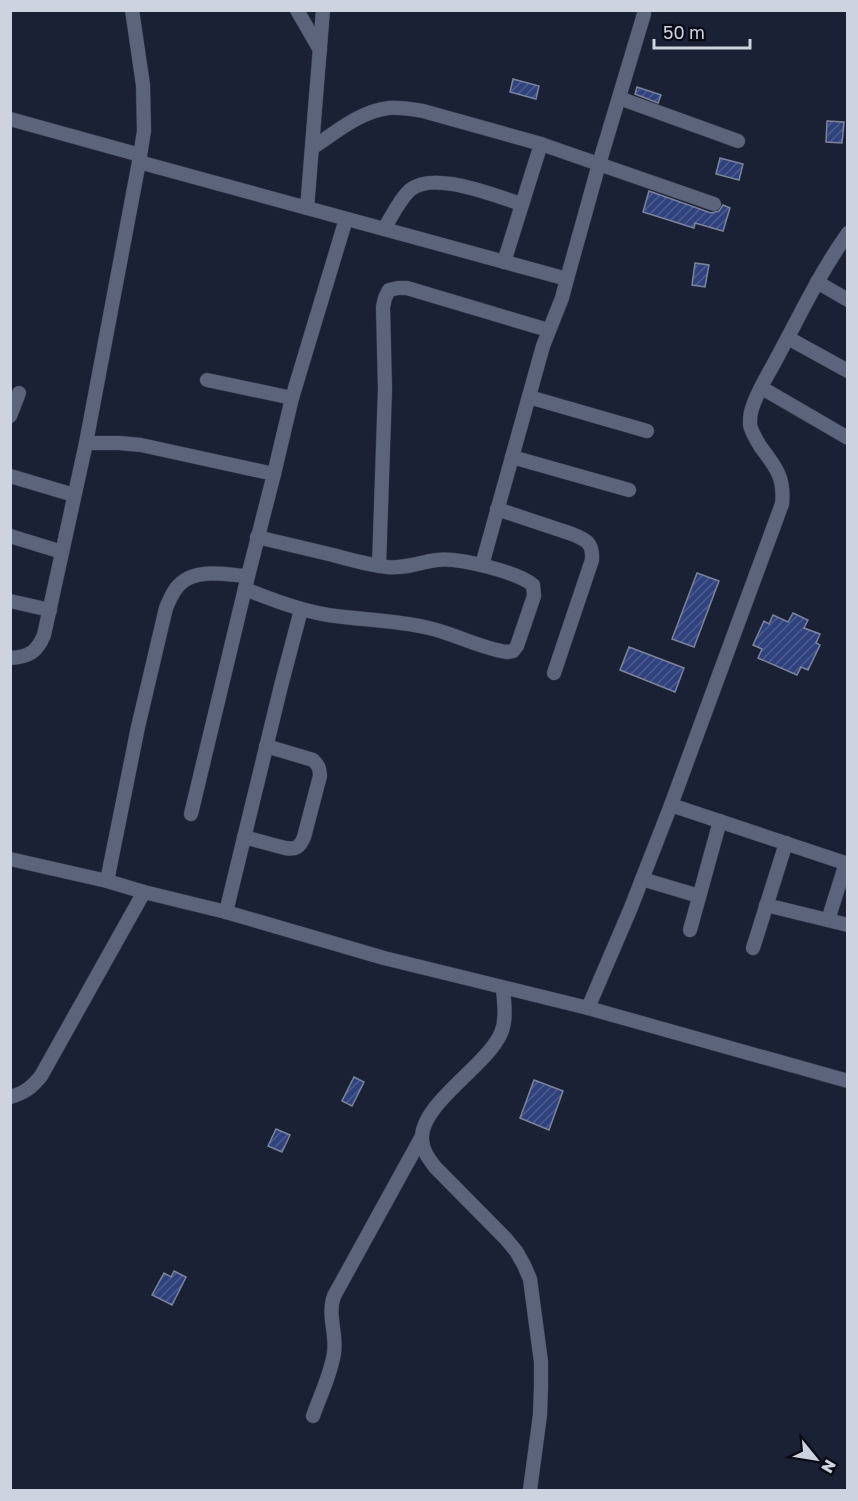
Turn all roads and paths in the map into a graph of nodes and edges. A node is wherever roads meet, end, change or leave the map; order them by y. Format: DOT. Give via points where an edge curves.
graph roads {
  1 [pos="132,10"];
  2 [pos="297,10"];
  3 [pos="323,10"];
  4 [pos="644,14"];
  5 [pos="320,50"];
  6 [pos="619,98"];
  7 [pos="10,119"];
  8 [pos="738,141"];
  9 [pos="541,144"];
  10 [pos="312,148"];
  11 [pos="140,158"];
  12 [pos="599,164"];
  13 [pos="522,204"];
  14 [pos="714,204"];
  15 [pos="307,208"];
  16 [pos="346,219"];
  17 [pos="384,229"];
  18 [pos="848,233"];
  19 [pos="504,262"];
  20 [pos="567,279"];
  21 [pos="817,282"];
  22 [pos="848,300"];
  23 [pos="548,330"];
  24 [pos="788,338"];
  25 [pos="848,371"];
  26 [pos="207,381"];
  27 [pos="762,388"];
  28 [pos="19,393"];
  29 [pos="529,397"];
  30 [pos="292,398"];
  31 [pos="10,416"];
  32 [pos="647,431"];
  33 [pos="848,438"];
  34 [pos="86,443"];
  35 [pos="512,457"];
  36 [pos="274,474"];
  37 [pos="10,476"];
  38 [pos="629,490"];
  39 [pos="74,495"];
  40 [pos="497,509"];
  41 [pos="10,536"];
  42 [pos="258,537"];
  43 [pos="62,552"];
  44 [pos="482,565"];
  45 [pos="379,566"];
  46 [pos="247,583"];
  47 [pos="10,601"];
  48 [pos="301,609"];
  49 [pos="50,610"];
  50 [pos="10,658"];
  51 [pos="554,673"];
  52 [pos="266,746"];
  53 [pos="671,805"];
  54 [pos="191,814"];
  55 [pos="720,821"];
  56 [pos="244,837"];
  57 [pos="786,843"];
  58 [pos="10,859"];
  59 [pos="847,863"];
  60 [pos="642,879"];
  61 [pos="107,880"];
  62 [pos="144,892"];
  63 [pos="699,896"];
  64 [pos="766,905"];
  65 [pos="226,912"];
  66 [pos="828,920"];
  67 [pos="848,925"];
  68 [pos="690,930"];
  69 [pos="753,948"];
  70 [pos="503,988"];
  71 [pos="588,1008"];
  72 [pos="848,1081"];
  73 [pos="10,1097"];
  74 [pos="422,1138"];
  75 [pos="313,1416"];
  76 [pos="530,1491"];
  1 -- 11 [label="street" via="143,85"];
  2 -- 5 [label="street"];
  3 -- 5 [label="street"];
  4 -- 6 [label="street"];
  5 -- 10 [label="street"];
  6 -- 8 [label="street"];
  6 -- 12 [label="street"];
  7 -- 11 [label="street"];
  9 -- 10 [label="street" via="423,111 389,108 362,116"];
  9 -- 12 [label="street"];
  9 -- 13 [label="street"];
  10 -- 15 [label="street"];
  11 -- 15 [label="street"];
  11 -- 34 [label="street"];
  12 -- 14 [label="street"];
  12 -- 20 [label="street"];
  13 -- 17 [label="street" via="451,183 422,183 403,198"];
  13 -- 19 [label="street"];
  15 -- 16 [label="street"];
  16 -- 17 [label="street"];
  16 -- 30 [label="street"];
  17 -- 19 [label="street"];
  18 -- 21 [label="street"];
  19 -- 20 [label="street"];
  20 -- 23 [label="street"];
  21 -- 22 [label="street"];
  21 -- 24 [label="street"];
  23 -- 29 [label="street"];
  23 -- 45 [label="street" via="406,288 389,291 383,307 385,389"];
  24 -- 25 [label="street"];
  24 -- 27 [label="street"];
  26 -- 30 [label="street"];
  27 -- 33 [label="street"];
  27 -- 53 [label="street" via="750,423 781,479 782,504"];
  28 -- 31 [label="street"];
  29 -- 32 [label="street"];
  29 -- 35 [label="street"];
  30 -- 36 [label="street"];
  34 -- 36 [label="street" via="141,445"];
  34 -- 39 [label="street"];
  35 -- 38 [label="street"];
  35 -- 40 [label="street"];
  36 -- 42 [label="street"];
  37 -- 39 [label="street"];
  39 -- 43 [label="street"];
  40 -- 44 [label="street"];
  40 -- 51 [label="street" via="572,534 590,544 592,560"];
  41 -- 43 [label="street"];
  42 -- 45 [label="street"];
  42 -- 46 [label="street"];
  43 -- 49 [label="street"];
  44 -- 45 [label="street" via="448,559 402,568"];
  44 -- 48 [label="street" via="533,585 534,596 513,651 501,651 429,627"];
  46 -- 48 [label="street" via="285,605"];
  46 -- 54 [label="street"];
  46 -- 61 [label="street" via="212,574 196,575 181,583 172,594 138,727"];
  47 -- 49 [label="street"];
  48 -- 52 [label="street"];
  49 -- 50 [label="street" via="40,645 31,654"];
  52 -- 56 [label="street"];
  52 -- 56 [label="street" via="313,760 320,776 304,837 297,848 291,850"];
  53 -- 55 [label="street"];
  53 -- 60 [label="street"];
  55 -- 57 [label="street"];
  55 -- 63 [label="street"];
  56 -- 65 [label="street"];
  57 -- 59 [label="street"];
  57 -- 64 [label="street"];
  58 -- 61 [label="street"];
  59 -- 66 [label="street"];
  60 -- 63 [label="street"];
  60 -- 71 [label="street"];
  61 -- 62 [label="street"];
  62 -- 65 [label="street"];
  62 -- 73 [label="street" via="41,1076 32,1088"];
  63 -- 68 [label="street"];
  64 -- 66 [label="street"];
  64 -- 69 [label="street"];
  65 -- 70 [label="street"];
  66 -- 67 [label="street"];
  70 -- 71 [label="street"];
  70 -- 74 [label="street" via="505,1013 500,1036 435,1108 425,1123"];
  71 -- 72 [label="street"];
  74 -- 75 [label="street" via="334,1296 334,1352"];
  74 -- 76 [label="street" via="435,1167 506,1239 530,1279 542,1388"];
}
